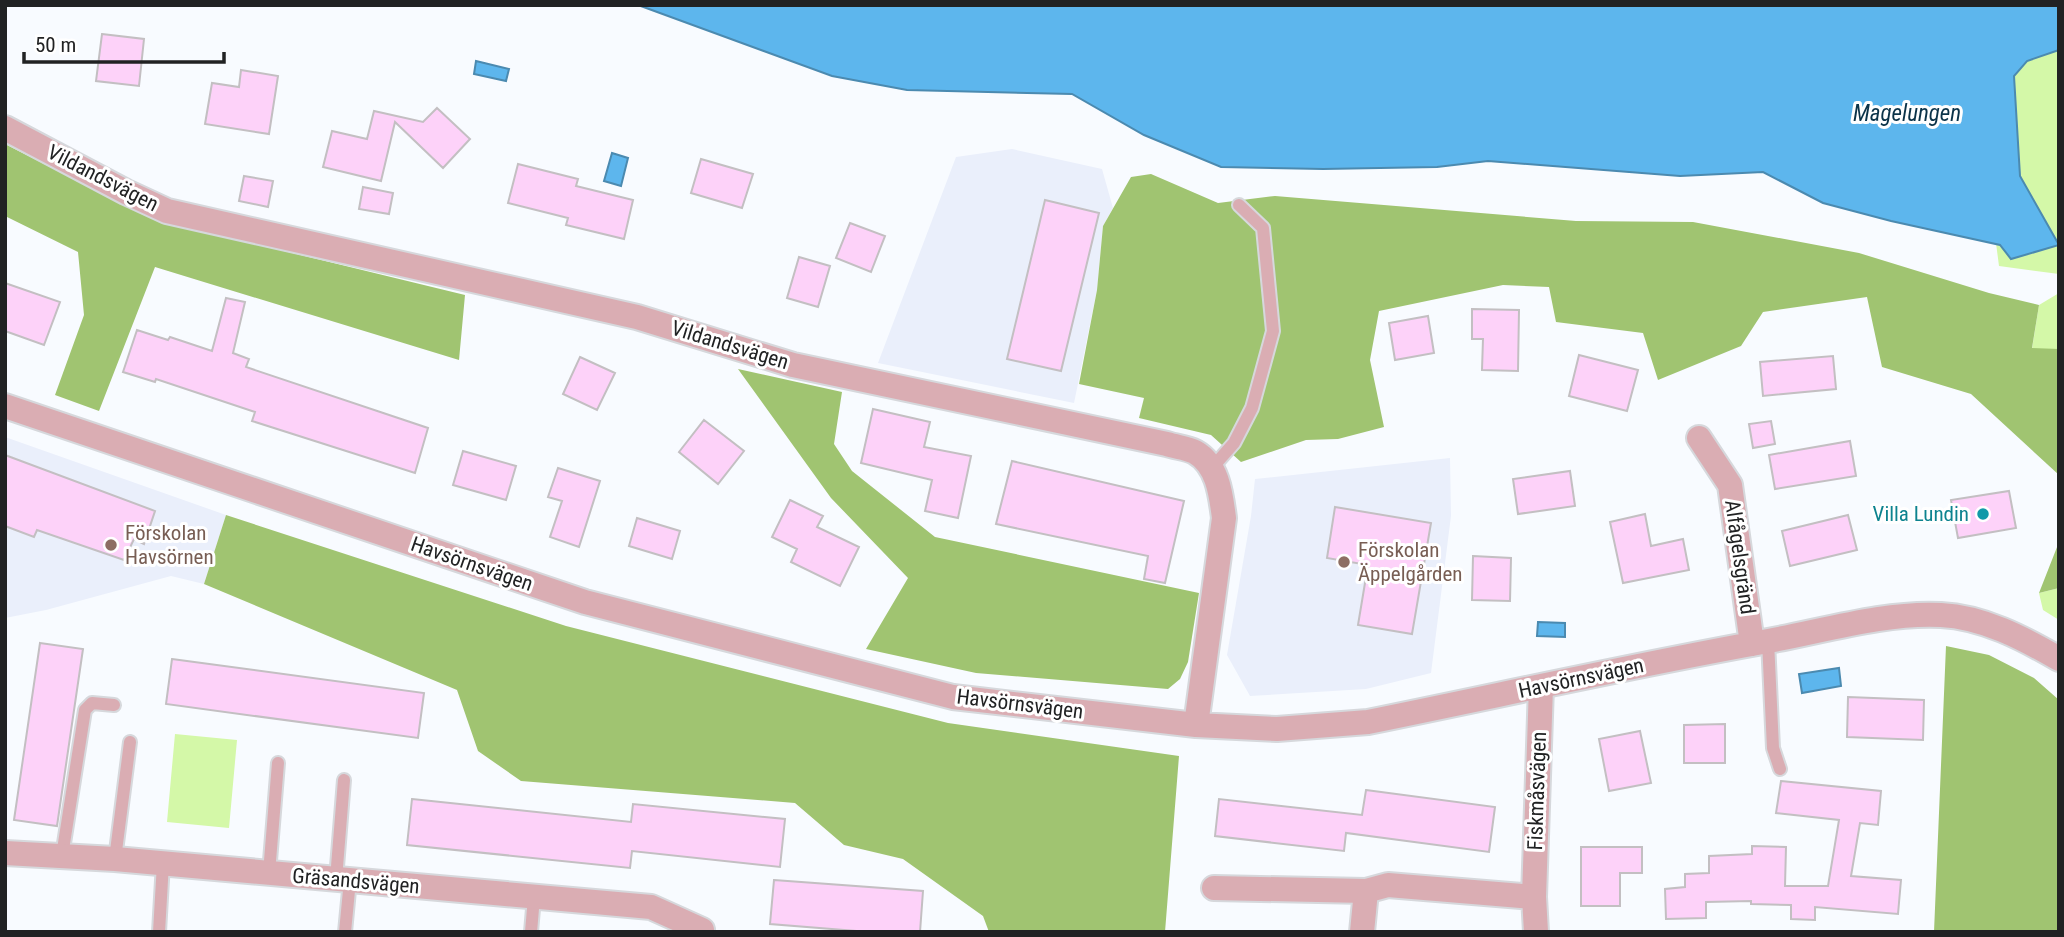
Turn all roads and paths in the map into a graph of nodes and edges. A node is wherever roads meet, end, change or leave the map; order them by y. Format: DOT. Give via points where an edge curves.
graph roads {
  1 [pos="5,128"];
  2 [pos="1239,205"];
  3 [pos="5,406"];
  4 [pos="1699,438"];
  5 [pos="1212,468"];
  6 [pos="1760,642"];
  7 [pos="2059,659"];
  8 [pos="1541,686"];
  9 [pos="114,705"];
  10 [pos="1196,726"];
  11 [pos="131,742"];
  12 [pos="278,763"];
  13 [pos="1780,769"];
  14 [pos="344,780"];
  15 [pos="5,853"];
  16 [pos="62,856"];
  17 [pos="115,859"];
  18 [pos="163,863"];
  19 [pos="269,873"];
  20 [pos="343,880"];
  21 [pos="1214,888"];
  22 [pos="1366,891"];
  23 [pos="534,897"];
  24 [pos="1534,897"];
  25 [pos="703,931"];
  26 [pos="159,932"];
  27 [pos="345,932"];
  28 [pos="531,932"];
  29 [pos="1362,932"];
  30 [pos="1536,932"];
  1 -- 5 [label="street, Vildandsvägen" via="167,211 637,317 793,365 1167,444 1196,453"];
  2 -- 5 [label="lane" via="1263,228 1273,331 1252,408 1234,443"];
  3 -- 10 [label="street, Havsörnsvägen" via="585,602 953,697"];
  4 -- 6 [label="street, Alfågelsgränd" via="1730,485"];
  5 -- 10 [label="street" via="1224,518"];
  6 -- 7 [label="street, Havsörnsvägen" via="1908,615 1943,615 2002,629"];
  6 -- 8 [label="street, Havsörnsvägen"];
  6 -- 13 [label="lane" via="1773,748"];
  8 -- 10 [label="street, Havsörnsvägen" via="1368,722 1277,729"];
  8 -- 24 [label="street, Fiskmåsvägen"];
  9 -- 16 [label="lane" via="92,703 85,710"];
  11 -- 17 [label="lane"];
  12 -- 19 [label="lane"];
  14 -- 20 [label="lane"];
  15 -- 16 [label="street, Gräsandsvägen"];
  16 -- 17 [label="street, Gräsandsvägen"];
  17 -- 18 [label="street, Gräsandsvägen"];
  18 -- 19 [label="street, Gräsandsvägen"];
  18 -- 26 [label="lane"];
  19 -- 20 [label="street, Gräsandsvägen"];
  20 -- 23 [label="street, Gräsandsvägen"];
  20 -- 27 [label="lane"];
  21 -- 22 [label="street"];
  22 -- 24 [label="street" via="1388,885"];
  22 -- 29 [label="street"];
  23 -- 25 [label="street, Gräsandsvägen" via="651,907"];
  23 -- 28 [label="lane"];
  24 -- 30 [label="street, Fiskmåsvägen"];
}
